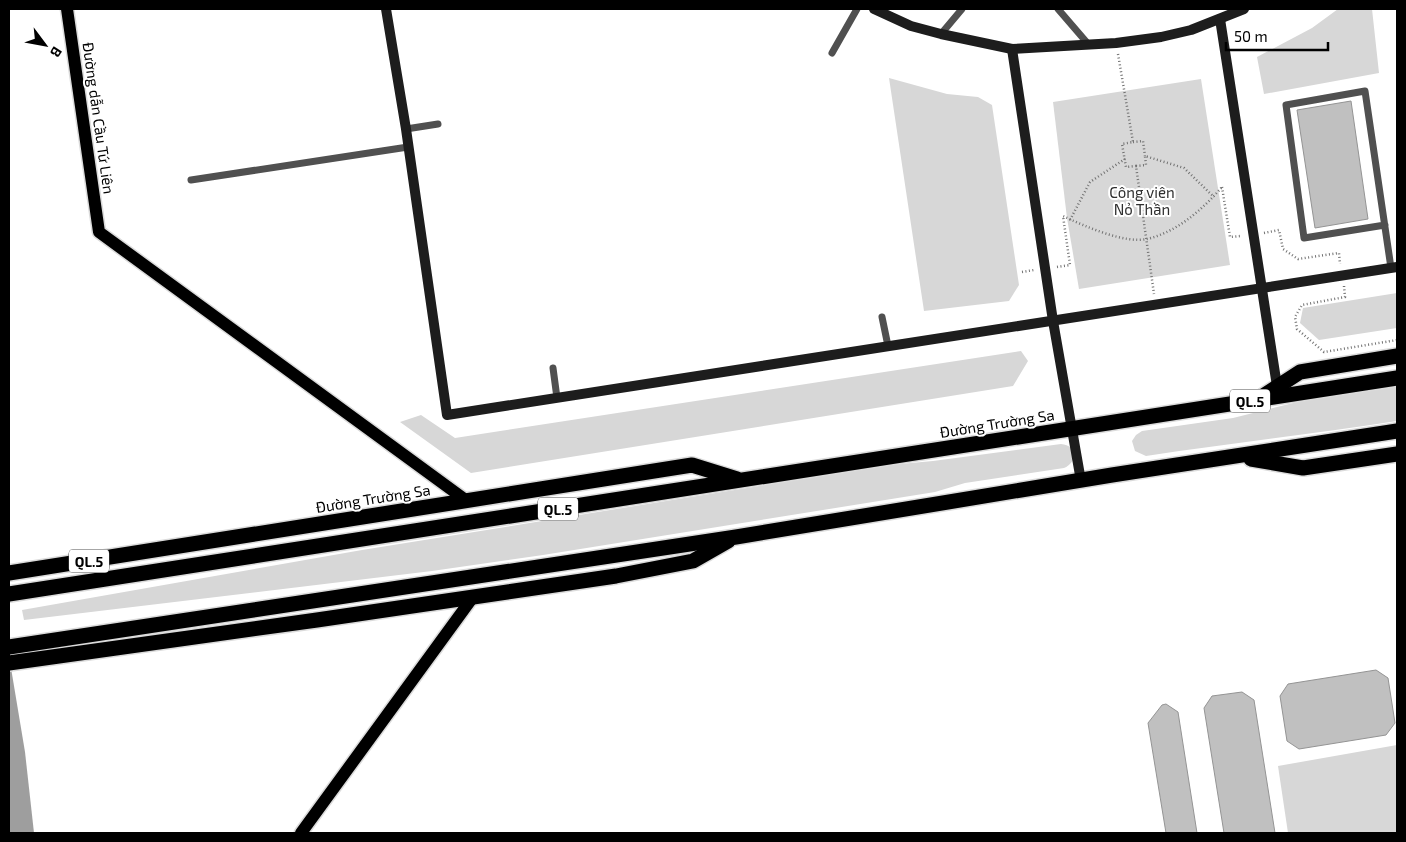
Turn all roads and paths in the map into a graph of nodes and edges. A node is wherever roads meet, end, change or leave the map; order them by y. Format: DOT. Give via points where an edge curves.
graph roads {
  1 [pos="67,9"];
  2 [pos="386,9"];
  3 [pos="857,9"];
  4 [pos="874,9"];
  5 [pos="962,9"];
  6 [pos="1058,9"];
  7 [pos="1244,9"];
  8 [pos="1220,19"];
  9 [pos="940,34"];
  10 [pos="1116,43"];
  11 [pos="1089,45"];
  12 [pos="1012,49"];
  13 [pos="832,53"];
  14 [pos="438,124"];
  15 [pos="406,129"];
  16 [pos="1133,142"];
  17 [pos="408,147"];
  18 [pos="1145,156"];
  19 [pos="1125,159"];
  20 [pos="1136,166"];
  21 [pos="191,180"];
  22 [pos="1222,187"];
  23 [pos="1214,196"];
  24 [pos="1070,220"];
  25 [pos="1385,225"];
  26 [pos="1146,239"];
  27 [pos="1046,268"];
  28 [pos="1394,268"];
  29 [pos="1022,272"];
  30 [pos="1262,288"];
  31 [pos="1155,305"];
  32 [pos="882,317"];
  33 [pos="1054,321"];
  34 [pos="888,346"];
  35 [pos="1397,356"];
  36 [pos="1378,359"];
  37 [pos="553,368"];
  38 [pos="1397,378"];
  39 [pos="1380,380"];
  40 [pos="1278,386"];
  41 [pos="558,398"];
  42 [pos="1257,400"];
  43 [pos="1073,428"];
  44 [pos="1397,431"];
  45 [pos="1374,435"];
  46 [pos="1397,454"];
  47 [pos="1237,456"];
  48 [pos="1377,457"];
  49 [pos="741,480"];
  50 [pos="1081,481"];
  51 [pos="467,501"];
  52 [pos="736,537"];
  53 [pos="9,573"];
  54 [pos="11,594"];
  55 [pos="473,597"];
  56 [pos="15,654"];
  57 [pos="301,833"];
  1 -- 51 [label="main road, Đường dẫn Cầu Tứ Liên" via="99,232"];
  2 -- 15 [label="street"];
  3 -- 13 [label="lane"];
  4 -- 9 [label="street" via="911,26"];
  5 -- 9 [label="lane"];
  6 -- 11 [label="lane"];
  7 -- 8 [label="street"];
  8 -- 10 [label="street" via="1161,37"];
  8 -- 30 [label="street"];
  9 -- 12 [label="street"];
  10 -- 11 [label="street"];
  10 -- 16 [label="path"];
  11 -- 12 [label="street"];
  12 -- 27 [label="street"];
  14 -- 15 [label="lane"];
  15 -- 17 [label="street"];
  16 -- 18 [label="path" via="1143,141"];
  16 -- 19 [label="path" via="1122,144"];
  17 -- 21 [label="lane"];
  17 -- 41 [label="street" via="446,415"];
  18 -- 20 [label="path" via="1146,165"];
  18 -- 23 [label="path" via="1184,168"];
  19 -- 20 [label="path" via="1126,167"];
  19 -- 24 [label="path" via="1090,182"];
  20 -- 26 [label="path"];
  22 -- 23 [label="path"];
  23 -- 26 [label="path" via="1183,224"];
  24 -- 26 [label="path" via="1116,237"];
  24 -- 27 [label="path" via="1063,216 1070,266"];
  25 -- 25 [label="lane" via="1365,90 1286,105 1304,238"];
  25 -- 28 [label="lane"];
  26 -- 31 [label="path"];
  27 -- 29 [label="path"];
  27 -- 33 [label="street"];
  28 -- 30 [label="street"];
  30 -- 31 [label="street"];
  30 -- 40 [label="street"];
  31 -- 33 [label="street"];
  32 -- 34 [label="lane"];
  33 -- 34 [label="street"];
  33 -- 43 [label="street"];
  34 -- 41 [label="street"];
  35 -- 36 [label="highway, Đường Trường Sa / QL.5"];
  36 -- 39 [label="highway"];
  36 -- 40 [label="highway, Đường Trường Sa / QL.5" via="1300,372"];
  37 -- 41 [label="lane"];
  38 -- 39 [label="highway, Đường Trường Sa / QL.5"];
  39 -- 42 [label="highway, Đường Trường Sa / QL.5"];
  40 -- 42 [label="highway, Đường Trường Sa / QL.5"];
  42 -- 43 [label="highway, Đường Trường Sa / QL.5"];
  43 -- 49 [label="highway, Đường Trường Sa / QL.5"];
  43 -- 50 [label="street"];
  44 -- 45 [label="highway"];
  45 -- 47 [label="highway"];
  45 -- 48 [label="highway"];
  46 -- 48 [label="highway"];
  47 -- 48 [label="highway" via="1303,468"];
  47 -- 50 [label="highway"];
  49 -- 51 [label="highway, Đường Trường Sa / QL.5" via="692,465"];
  49 -- 54 [label="highway, Đường Trường Sa / QL.5"];
  50 -- 52 [label="highway"];
  51 -- 53 [label="highway, Đường Trường Sa / QL.5"];
  52 -- 55 [label="highway" via="693,562"];
  52 -- 56 [label="highway"];
  55 -- 56 [label="highway" via="107,650"];
  55 -- 57 [label="main road"];
}
